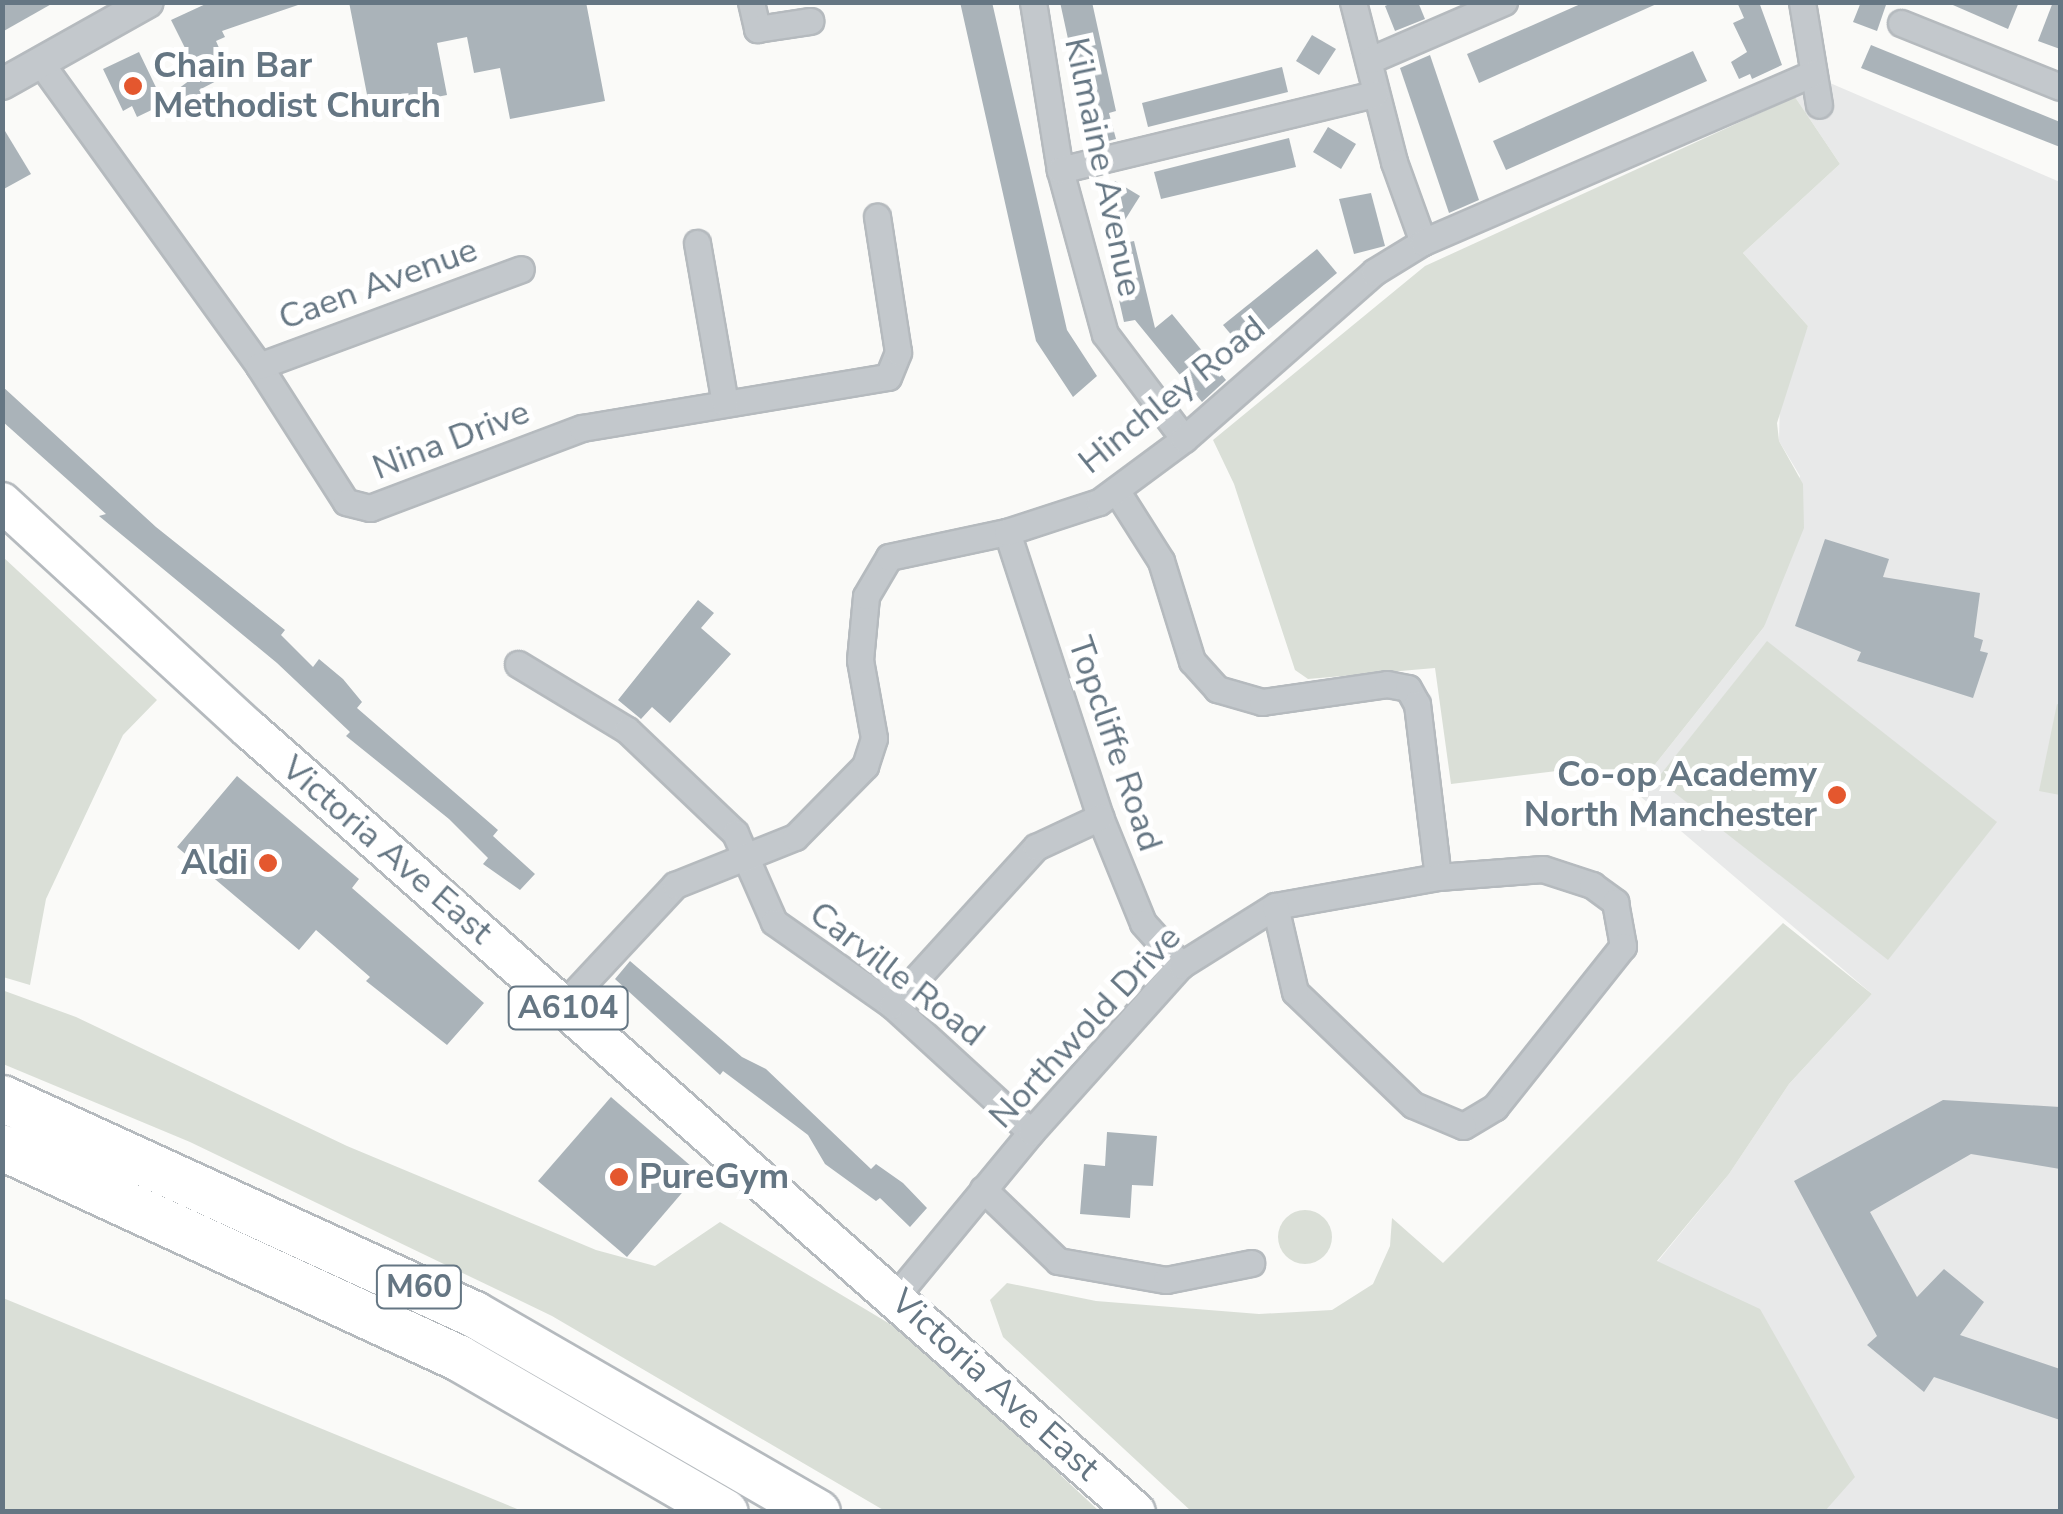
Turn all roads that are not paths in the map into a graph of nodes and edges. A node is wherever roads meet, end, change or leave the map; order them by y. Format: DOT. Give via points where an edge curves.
graph roads {
  1 [pos="148,2"];
  2 [pos="751,2"];
  3 [pos="1033,2"];
  4 [pos="1353,2"];
  5 [pos="1504,2"];
  6 [pos="1802,2"];
  7 [pos="810,21"];
  8 [pos="1901,23"];
  9 [pos="1370,60"];
  10 [pos="40,62"];
  11 [pos="1812,74"];
  12 [pos="2,84"];
  13 [pos="2060,87"];
  14 [pos="1375,94"];
  15 [pos="1820,105"];
  16 [pos="1060,170"];
  17 [pos="877,217"];
  18 [pos="1423,242"];
  19 [pos="697,243"];
  20 [pos="521,269"];
  21 [pos="259,366"];
  22 [pos="725,403"];
  23 [pos="1184,439"];
  24 [pos="1116,490"];
  25 [pos="2,502"];
  26 [pos="1007,532"];
  27 [pos="518,664"];
  28 [pos="1100,817"];
  29 [pos="743,856"];
  30 [pos="1438,878"];
  31 [pos="1274,906"];
  32 [pos="1182,965"];
  33 [pos="564,1004"];
  34 [pos="892,1005"];
  35 [pos="2,1098"];
  36 [pos="1032,1132"];
  37 [pos="2,1148"];
  38 [pos="983,1189"];
  39 [pos="1251,1264"];
  40 [pos="896,1296"];
  41 [pos="725,1512"];
  42 [pos="818,1512"];
  43 [pos="1136,1512"];
  1 -- 10 [label="street"];
  2 -- 7 [label="street" via="757,30"];
  3 -- 16 [label="street, Kilmaine Avenue"];
  4 -- 9 [label="street"];
  5 -- 9 [label="street"];
  6 -- 11 [label="street"];
  8 -- 13 [label="street"];
  9 -- 14 [label="street"];
  10 -- 12 [label="street"];
  10 -- 21 [label="street, Nina Drive"];
  11 -- 15 [label="street"];
  11 -- 18 [label="street, Hinchley Road"];
  14 -- 16 [label="street"];
  14 -- 18 [label="street"];
  16 -- 23 [label="street, Kilmaine Avenue" via="1105,334"];
  17 -- 22 [label="street, Nina Drive" via="898,352 888,377"];
  18 -- 23 [label="street, Hinchley Road" via="1374,272"];
  19 -- 22 [label="street"];
  20 -- 21 [label="street, Caen Avenue"];
  21 -- 22 [label="street, Nina Drive" via="346,502 370,508 582,428"];
  23 -- 24 [label="street, Hinchley Road"];
  24 -- 26 [label="street, Hinchley Road"];
  24 -- 30 [label="street" via="1161,561 1192,660 1216,689 1262,702 1387,684 1408,688 1416,704"];
  25 -- 33 [label="main road, Victoria Ave East / A6104"];
  26 -- 28 [label="street, Topcliffe Road"];
  26 -- 29 [label="street, Hinchley Road" via="889,557 879,568 866,596 860,660 872,752 811,826"];
  27 -- 29 [label="street, Carville Road" via="627,730 722,818"];
  28 -- 32 [label="street, Topcliffe Road" via="1143,923"];
  28 -- 34 [label="street" via="1036,847"];
  29 -- 33 [label="street, Hinchley Road" via="675,884"];
  29 -- 34 [label="street, Carville Road" via="774,922"];
  30 -- 31 [label="street, Northwold Drive"];
  30 -- 31 [label="street, Northwold Drive" via="1512,868 1571,875 1615,902 1623,928 1616,959 1495,1107 1462,1126 1413,1105 1295,992"];
  31 -- 32 [label="street, Northwold Drive"];
  32 -- 36 [label="street, Northwold Drive"];
  33 -- 40 [label="main road, Victoria Ave East / A6104"];
  34 -- 36 [label="street, Carville Road"];
  35 -- 42 [label="highway, M60" via="474,1314"];
  36 -- 38 [label="street, Northwold Drive"];
  37 -- 41 [label="highway, M60" via="459,1358"];
  38 -- 39 [label="street" via="1058,1261 1166,1280"];
  38 -- 40 [label="street, Northwold Drive"];
  40 -- 43 [label="main road, Victoria Ave East / A6104"];
}
